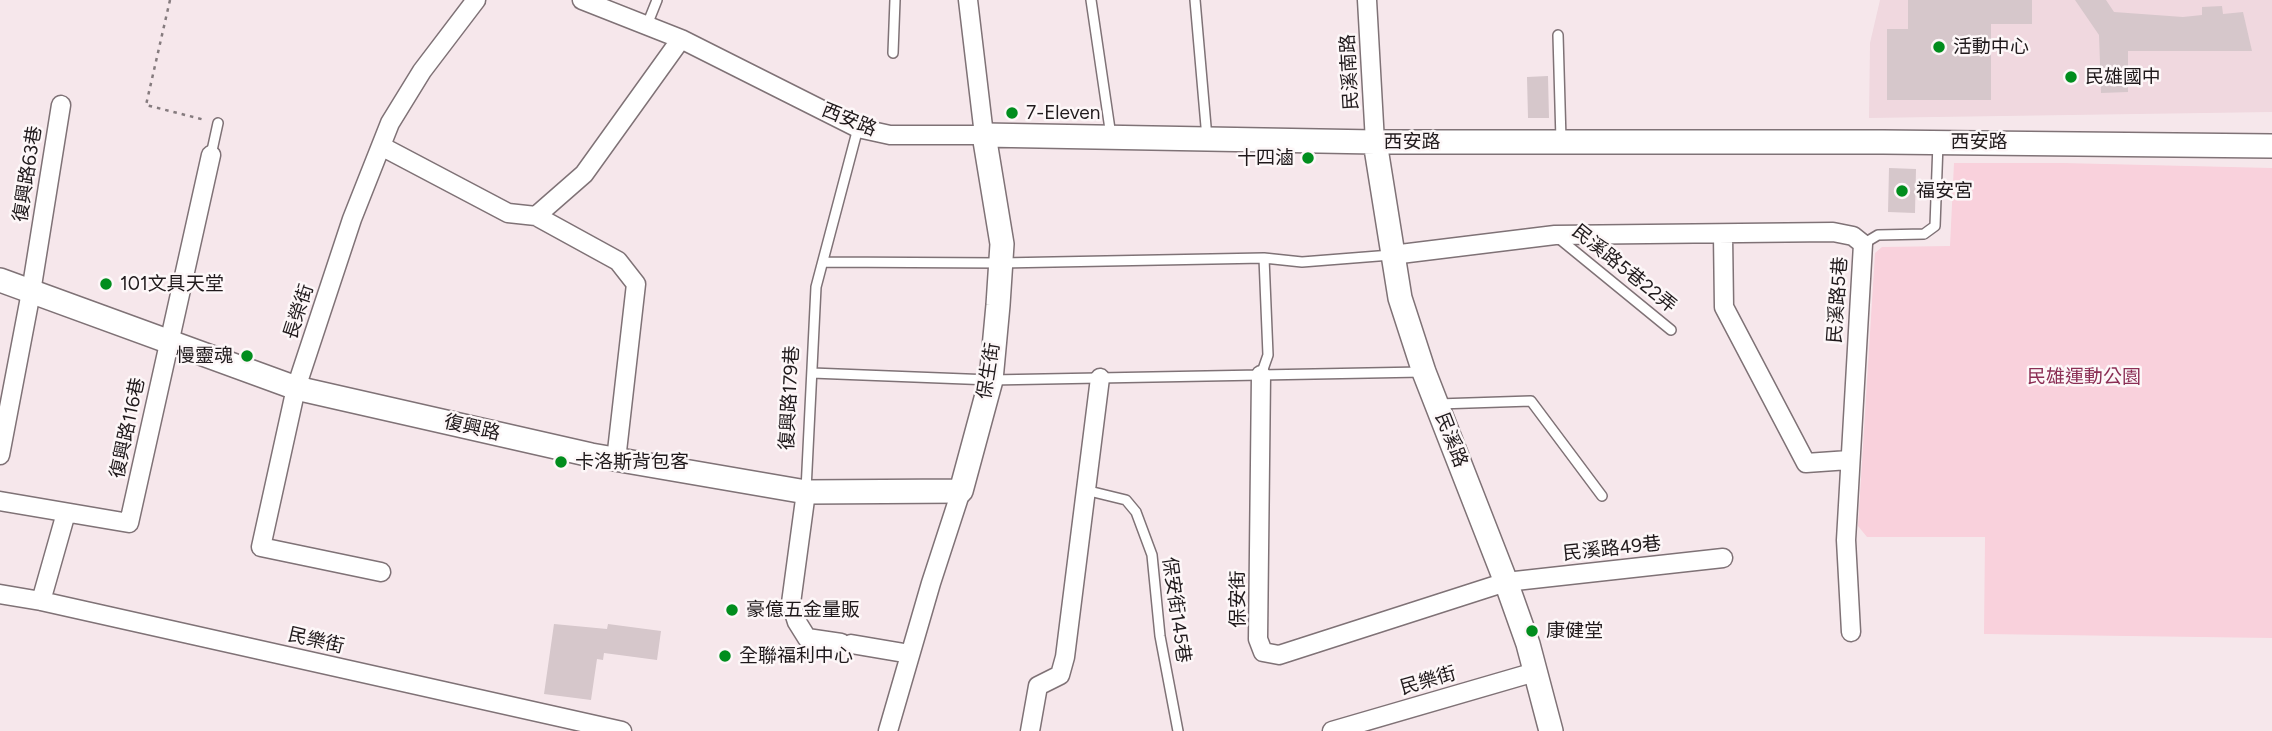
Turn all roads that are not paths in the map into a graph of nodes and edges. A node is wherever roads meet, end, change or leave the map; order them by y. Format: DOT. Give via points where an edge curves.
graph roads {
  1 [pos="476,0"];
  2 [pos="582,0"];
  3 [pos="657,0"];
  4 [pos="895,0"];
  5 [pos="968,0"];
  6 [pos="1091,0"];
  7 [pos="1195,0"];
  8 [pos="1367,0"];
  9 [pos="647,25"];
  10 [pos="1558,36"];
  11 [pos="681,39"];
  12 [pos="893,53"];
  13 [pos="61,105"];
  14 [pos="218,123"];
  15 [pos="858,128"];
  16 [pos="984,135"];
  17 [pos="1112,137"];
  18 [pos="1207,139"];
  19 [pos="1375,142"];
  20 [pos="1562,142"];
  21 [pos="1938,142"];
  22 [pos="381,146"];
  23 [pos="2272,146"];
  24 [pos="211,155"];
  25 [pos="536,216"];
  26 [pos="1555,235"];
  27 [pos="1723,235"];
  28 [pos="1863,244"];
  29 [pos="1392,255"];
  30 [pos="1264,258"];
  31 [pos="823,262"];
  32 [pos="1001,263"];
  33 [pos="0,280"];
  34 [pos="31,292"];
  35 [pos="1671,330"];
  36 [pos="168,343"];
  37 [pos="1424,372"];
  38 [pos="812,373"];
  39 [pos="1261,376"];
  40 [pos="1100,378"];
  41 [pos="990,380"];
  42 [pos="296,388"];
  43 [pos="1437,404"];
  44 [pos="0,455"];
  45 [pos="615,460"];
  46 [pos="1849,460"];
  47 [pos="961,491"];
  48 [pos="1085,491"];
  49 [pos="806,492"];
  50 [pos="1602,496"];
  51 [pos="0,501"];
  52 [pos="66,513"];
  53 [pos="1723,558"];
  54 [pos="381,572"];
  55 [pos="1506,582"];
  56 [pos="0,594"];
  57 [pos="41,601"];
  58 [pos="1851,632"];
  59 [pos="910,654"];
  60 [pos="1535,672"];
  61 [pos="622,731"];
  62 [pos="888,731"];
  63 [pos="1030,731"];
  64 [pos="1178,731"];
  65 [pos="1332,731"];
  66 [pos="1551,731"];
  1 -- 22 [label="street, 長榮街" via="422,71"];
  2 -- 9 [label="street, 西安路"];
  3 -- 9 [label="lane"];
  4 -- 12 [label="lane"];
  5 -- 16 [label="street, 保生街"];
  6 -- 17 [label="lane"];
  7 -- 18 [label="lane"];
  8 -- 19 [label="street, 民溪南路"];
  9 -- 11 [label="street, 西安路"];
  10 -- 20 [label="lane"];
  11 -- 15 [label="street, 西安路"];
  11 -- 25 [label="street" via="584,174"];
  13 -- 34 [label="street, 復興路63巷"];
  14 -- 24 [label="lane"];
  15 -- 16 [label="street, 西安路" via="890,135"];
  15 -- 31 [label="lane, 復興路179巷"];
  16 -- 17 [label="street, 西安路"];
  16 -- 32 [label="street, 保生街"];
  17 -- 18 [label="street, 西安路"];
  18 -- 19 [label="street, 西安路"];
  19 -- 20 [label="street, 西安路"];
  19 -- 29 [label="street, 民溪路"];
  20 -- 21 [label="street, 西安路"];
  21 -- 23 [label="street, 西安路"];
  21 -- 28 [label="lane" via="1935,226 1924,234 1878,235"];
  22 -- 25 [label="street" via="508,213"];
  22 -- 42 [label="street, 長榮街"];
  24 -- 36 [label="street, 復興路116巷"];
  25 -- 45 [label="street" via="618,261 636,284"];
  26 -- 27 [label="street, 民溪路5巷"];
  26 -- 29 [label="street, 民溪路5巷"];
  26 -- 35 [label="lane, 民溪路5巷22弄"];
  27 -- 28 [label="street, 民溪路5巷" via="1833,232 1853,236"];
  27 -- 46 [label="street" via="1724,307 1806,463"];
  28 -- 46 [label="street, 民溪路5巷"];
  29 -- 30 [label="lane" via="1302,262"];
  29 -- 37 [label="street, 民溪路" via="1400,298"];
  30 -- 32 [label="lane"];
  30 -- 39 [label="lane" via="1268,355"];
  31 -- 32 [label="lane"];
  31 -- 38 [label="lane, 復興路179巷" via="816,287"];
  32 -- 41 [label="street, 保生街"];
  33 -- 34 [label="street, 復興路"];
  34 -- 36 [label="street, 復興路"];
  34 -- 44 [label="street, 復興路63巷"];
  36 -- 42 [label="street, 復興路"];
  36 -- 52 [label="street, 復興路116巷" via="129,523"];
  37 -- 39 [label="lane"];
  37 -- 43 [label="street, 民溪路"];
  38 -- 41 [label="lane"];
  38 -- 49 [label="lane, 復興路179巷"];
  39 -- 40 [label="lane"];
  39 -- 55 [label="street, 保安街" via="1258,639 1263,652 1279,655"];
  40 -- 41 [label="lane"];
  40 -- 48 [label="street"];
  41 -- 47 [label="street, 保生街"];
  42 -- 45 [label="street, 復興路"];
  42 -- 54 [label="street, 長榮街" via="261,547"];
  43 -- 50 [label="lane" via="1531,401"];
  43 -- 55 [label="street, 民溪路"];
  45 -- 49 [label="street, 復興路"];
  46 -- 58 [label="street, 民溪路5巷" via="1846,540"];
  47 -- 49 [label="street, 復興路"];
  47 -- 59 [label="street, 保生街"];
  48 -- 63 [label="street" via="1065,657 1059,675 1038,686"];
  48 -- 64 [label="lane, 保安街145巷" via="1126,500 1136,512 1152,555 1160,636"];
  49 -- 59 [label="street, 復興路179巷" via="791,603 796,622 807,638"];
  51 -- 52 [label="street"];
  52 -- 57 [label="street"];
  53 -- 55 [label="street, 民溪路49巷"];
  55 -- 60 [label="street, 民溪路"];
  56 -- 57 [label="street, 民樂街"];
  57 -- 61 [label="street, 民樂街"];
  59 -- 62 [label="street, 保生街"];
  60 -- 65 [label="street, 民樂街"];
  60 -- 66 [label="street, 民溪路"];
}
